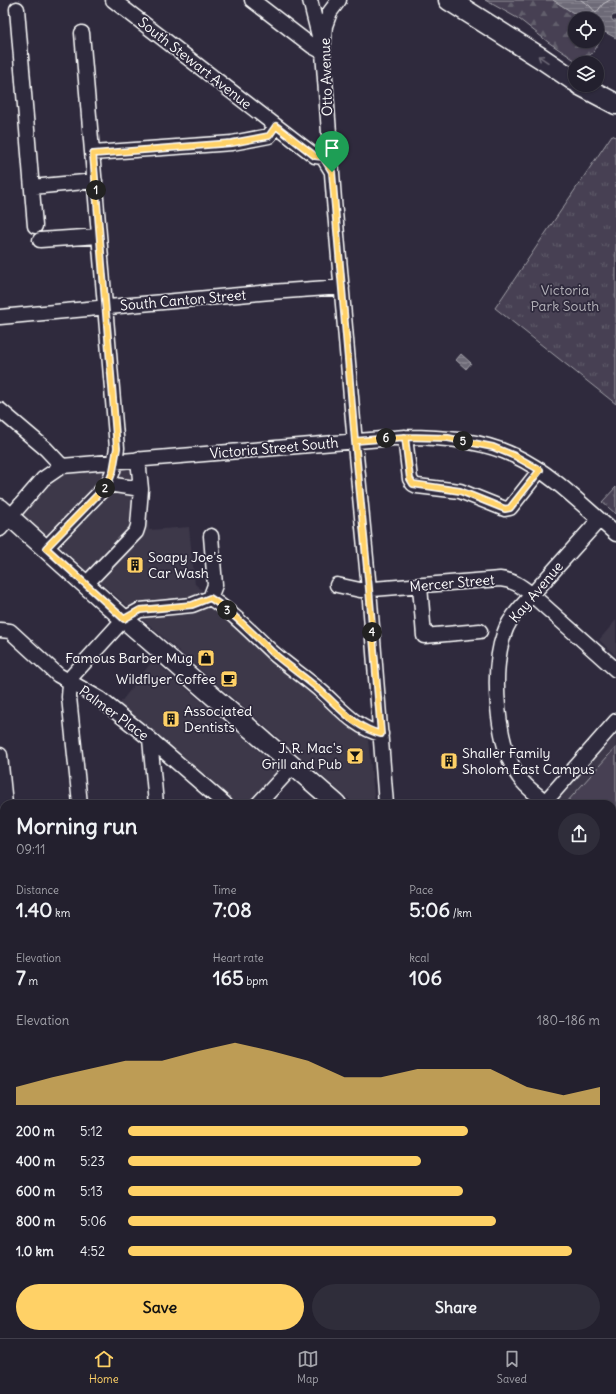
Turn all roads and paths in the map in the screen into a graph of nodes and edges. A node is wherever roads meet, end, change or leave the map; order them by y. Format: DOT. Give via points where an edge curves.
graph roads {
  1 [pos="113,0"];
  2 [pos="252,0"];
  3 [pos="310,0"];
  4 [pos="339,0"];
  5 [pos="449,0"];
  6 [pos="331,6"];
  7 [pos="17,9"];
  8 [pos="82,33"];
  9 [pos="323,52"];
  10 [pos="568,76"];
  11 [pos="593,92"];
  12 [pos="616,104"];
  13 [pos="276,126"];
  14 [pos="93,154"];
  15 [pos="332,172"];
  16 [pos="95,181"];
  17 [pos="32,187"];
  18 [pos="35,226"];
  19 [pos="99,236"];
  20 [pos="40,240"];
  21 [pos="342,287"];
  22 [pos="105,307"];
  23 [pos="0,317"];
  24 [pos="0,410"];
  25 [pos="405,437"];
  26 [pos="355,441"];
  27 [pos="138,459"];
  28 [pos="115,461"];
  29 [pos="62,466"];
  30 [pos="540,470"];
  31 [pos="108,484"];
  32 [pos="141,489"];
  33 [pos="3,518"];
  34 [pos="599,520"];
  35 [pos="616,534"];
  36 [pos="211,536"];
  37 [pos="46,548"];
  38 [pos="86,584"];
  39 [pos="337,585"];
  40 [pos="420,586"];
  41 [pos="369,589"];
  42 [pos="531,594"];
  43 [pos="210,598"];
  44 [pos="124,619"];
  45 [pos="0,630"];
  46 [pos="480,631"];
  47 [pos="616,670"];
  48 [pos="70,683"];
  49 [pos="616,721"];
  50 [pos="381,734"];
  51 [pos="150,739"];
  52 [pos="0,755"];
  53 [pos="293,766"];
  54 [pos="5,800"];
  55 [pos="80,800"];
  56 [pos="156,800"];
  57 [pos="220,800"];
  58 [pos="262,800"];
  59 [pos="332,800"];
  60 [pos="386,800"];
  61 [pos="542,800"];
  62 [pos="549,800"];
  1 -- 13 [label="street, South Stewart Avenue"];
  2 -- 9 [label="street"];
  3 -- 9 [label="street"];
  4 -- 6 [label="street, Otto Avenue"];
  10 -- 5 [label="highway, one-way"];
  6 -- 9 [label="street, Otto Avenue" via="325,26"];
  7 -- 17 [label="street"];
  8 -- 14 [label="street"];
  9 -- 15 [label="street, Otto Avenue"];
  11 -- 12 [label="highway"];
  13 -- 14 [label="street" via="269,136 238,142"];
  13 -- 15 [label="street, South Stewart Avenue" via="315,156 323,157"];
  14 -- 16 [label="street"];
  15 -- 21 [label="street, Otto Avenue"];
  16 -- 17 [label="street"];
  16 -- 19 [label="street"];
  17 -- 18 [label="street"];
  19 -- 20 [label="street"];
  19 -- 22 [label="street"];
  21 -- 22 [label="street, South Canton Street"];
  21 -- 26 [label="street, Otto Avenue"];
  22 -- 23 [label="street, South Canton Street"];
  22 -- 28 [label="street" via="117,448"];
  24 -- 29 [label="street"];
  25 -- 26 [label="street, Victoria Street South"];
  25 -- 30 [label="street, Victoria Street South" via="448,438 493,447"];
  25 -- 30 [label="street" via="410,479 413,484 460,491 505,509 510,508"];
  26 -- 27 [label="street, Victoria Street South"];
  26 -- 41 [label="street, Otto Avenue"];
  27 -- 28 [label="street, Victoria Street South"];
  27 -- 32 [label="street"];
  28 -- 29 [label="street, Victoria Street South"];
  28 -- 31 [label="street"];
  29 -- 33 [label="street, Victoria Street South" via="43,479"];
  30 -- 34 [label="street, Victoria Street South"];
  31 -- 32 [label="street"];
  31 -- 37 [label="street"];
  32 -- 38 [label="street" via="136,532"];
  33 -- 37 [label="main road"];
  34 -- 35 [label="street, Victoria Street South"];
  34 -- 42 [label="street, Kay Avenue"];
  36 -- 43 [label="street" via="215,585"];
  37 -- 38 [label="main road"];
  38 -- 44 [label="main road"];
  39 -- 41 [label="street, Mercer Street" via="353,590"];
  40 -- 41 [label="street, Mercer Street"];
  40 -- 42 [label="street, Mercer Street" via="500,579 516,583"];
  40 -- 46 [label="street" via="424,636"];
  41 -- 50 [label="street, Otto Avenue"];
  42 -- 47 [label="street, Mercer Street"];
  42 -- 61 [label="street, Kay Avenue" via="508,623 503,635 498,670 498,701 505,746 512,766 525,785"];
  43 -- 44 [label="street" via="192,605 140,610"];
  43 -- 50 [label="street" via="224,607 355,723"];
  44 -- 48 [label="street" via="73,675"];
  44 -- 53 [label="main road"];
  45 -- 48 [label="street, Palmer Place" via="10,631"];
  48 -- 51 [label="street, Palmer Place" via="100,699"];
  48 -- 55 [label="street" via="69,697"];
  49 -- 62 [label="street"];
  50 -- 60 [label="street, Otto Avenue"];
  51 -- 56 [label="street"];
  51 -- 57 [label="street, Palmer Place"];
  52 -- 54 [label="street"];
  53 -- 58 [label="street"];
  53 -- 59 [label="main road"];
}
